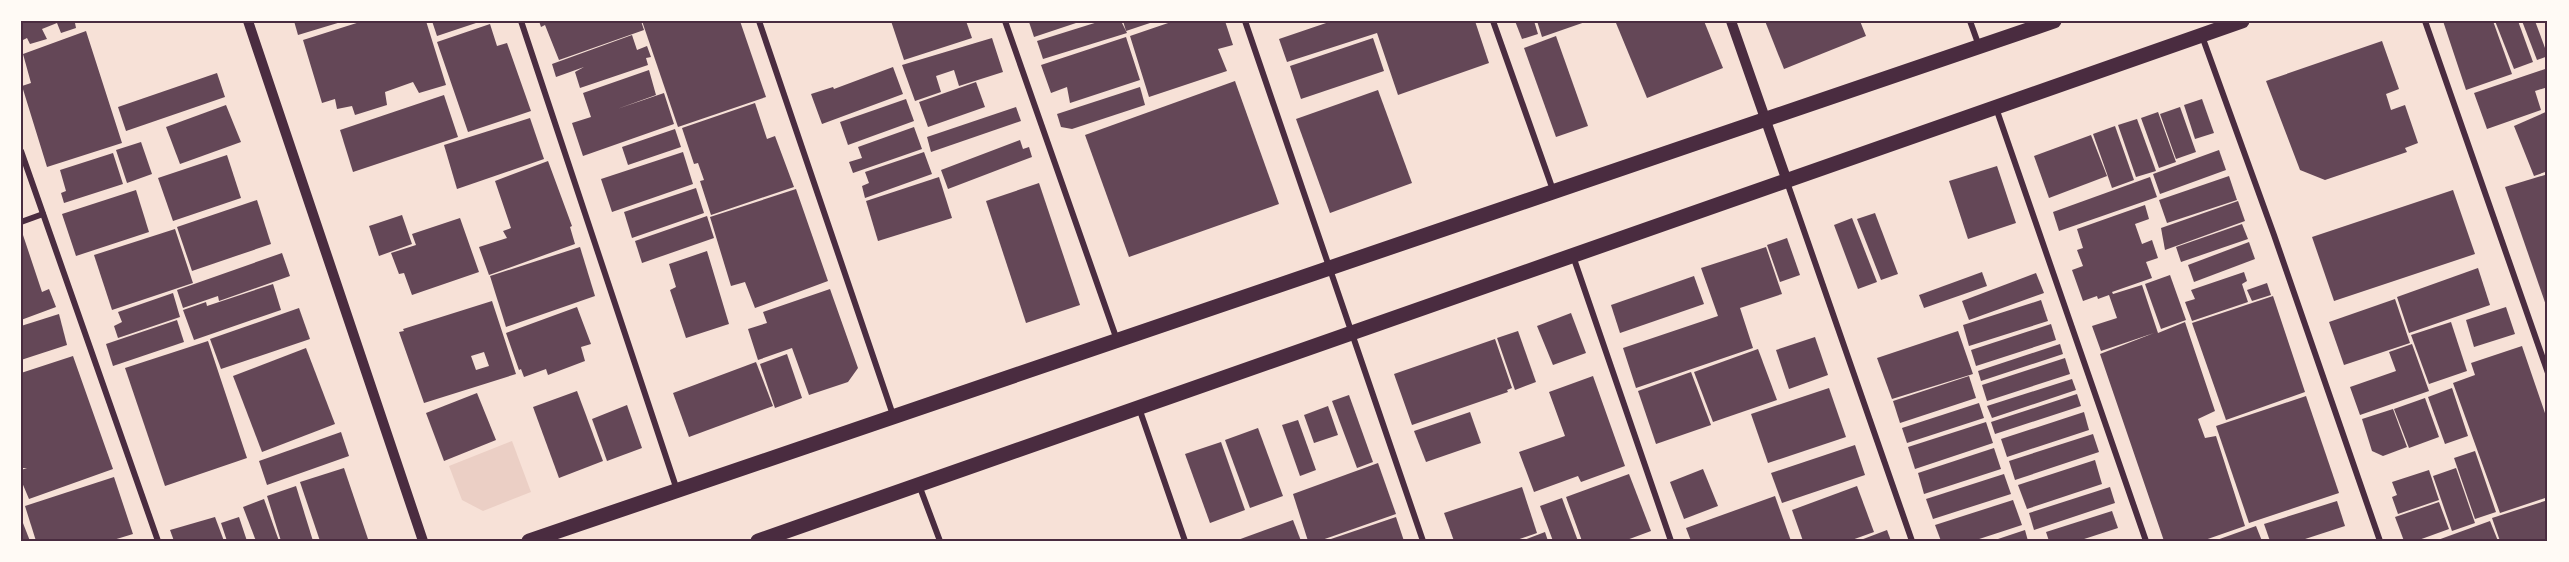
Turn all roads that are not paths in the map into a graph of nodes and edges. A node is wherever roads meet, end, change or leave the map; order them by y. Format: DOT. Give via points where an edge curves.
graph roads {
  1 [pos="248,21"];
  2 [pos="521,21"];
  3 [pos="759,21"];
  4 [pos="1005,21"];
  5 [pos="1245,21"];
  6 [pos="1493,21"];
  7 [pos="1731,21"];
  8 [pos="1970,21"];
  9 [pos="2054,21"];
  10 [pos="2242,21"];
  11 [pos="2424,21"];
  12 [pos="2202,35"];
  13 [pos="1979,46"];
  14 [pos="1996,107"];
  15 [pos="1766,119"];
  16 [pos="21,151"];
  17 [pos="1786,181"];
  18 [pos="1553,191"];
  19 [pos="43,214"];
  20 [pos="21,222"];
  21 [pos="1573,255"];
  22 [pos="1329,267"];
  23 [pos="1352,333"];
  24 [pos="1117,341"];
  25 [pos="2548,373"];
  26 [pos="1139,408"];
  27 [pos="894,418"];
  28 [pos="919,484"];
  29 [pos="677,491"];
  30 [pos="158,541"];
  31 [pos="423,541"];
  32 [pos="529,541"];
  33 [pos="758,541"];
  34 [pos="940,541"];
  35 [pos="1185,541"];
  36 [pos="1423,541"];
  37 [pos="1671,541"];
  38 [pos="1912,541"];
  39 [pos="2146,541"];
  40 [pos="2380,541"];
  1 -- 31 [label="street"];
  2 -- 29 [label="street"];
  3 -- 27 [label="street"];
  4 -- 24 [label="street"];
  5 -- 22 [label="street"];
  6 -- 18 [label="street"];
  7 -- 15 [label="street"];
  8 -- 13 [label="street"];
  9 -- 13 [label="main road"];
  10 -- 12 [label="main road"];
  11 -- 25 [label="street"];
  12 -- 14 [label="main road"];
  12 -- 40 [label="street"];
  13 -- 15 [label="main road"];
  14 -- 17 [label="main road"];
  14 -- 39 [label="street"];
  15 -- 17 [label="street"];
  15 -- 18 [label="main road"];
  16 -- 19 [label="street"];
  17 -- 21 [label="main road"];
  17 -- 38 [label="street"];
  18 -- 22 [label="main road"];
  19 -- 20 [label="street"];
  19 -- 30 [label="street"];
  21 -- 23 [label="main road"];
  21 -- 37 [label="street"];
  22 -- 23 [label="street"];
  22 -- 24 [label="main road"];
  23 -- 26 [label="main road"];
  23 -- 36 [label="street"];
  24 -- 27 [label="main road"];
  26 -- 28 [label="main road"];
  26 -- 35 [label="street"];
  27 -- 29 [label="main road"];
  28 -- 33 [label="main road"];
  28 -- 34 [label="street"];
  29 -- 32 [label="main road"];
}
